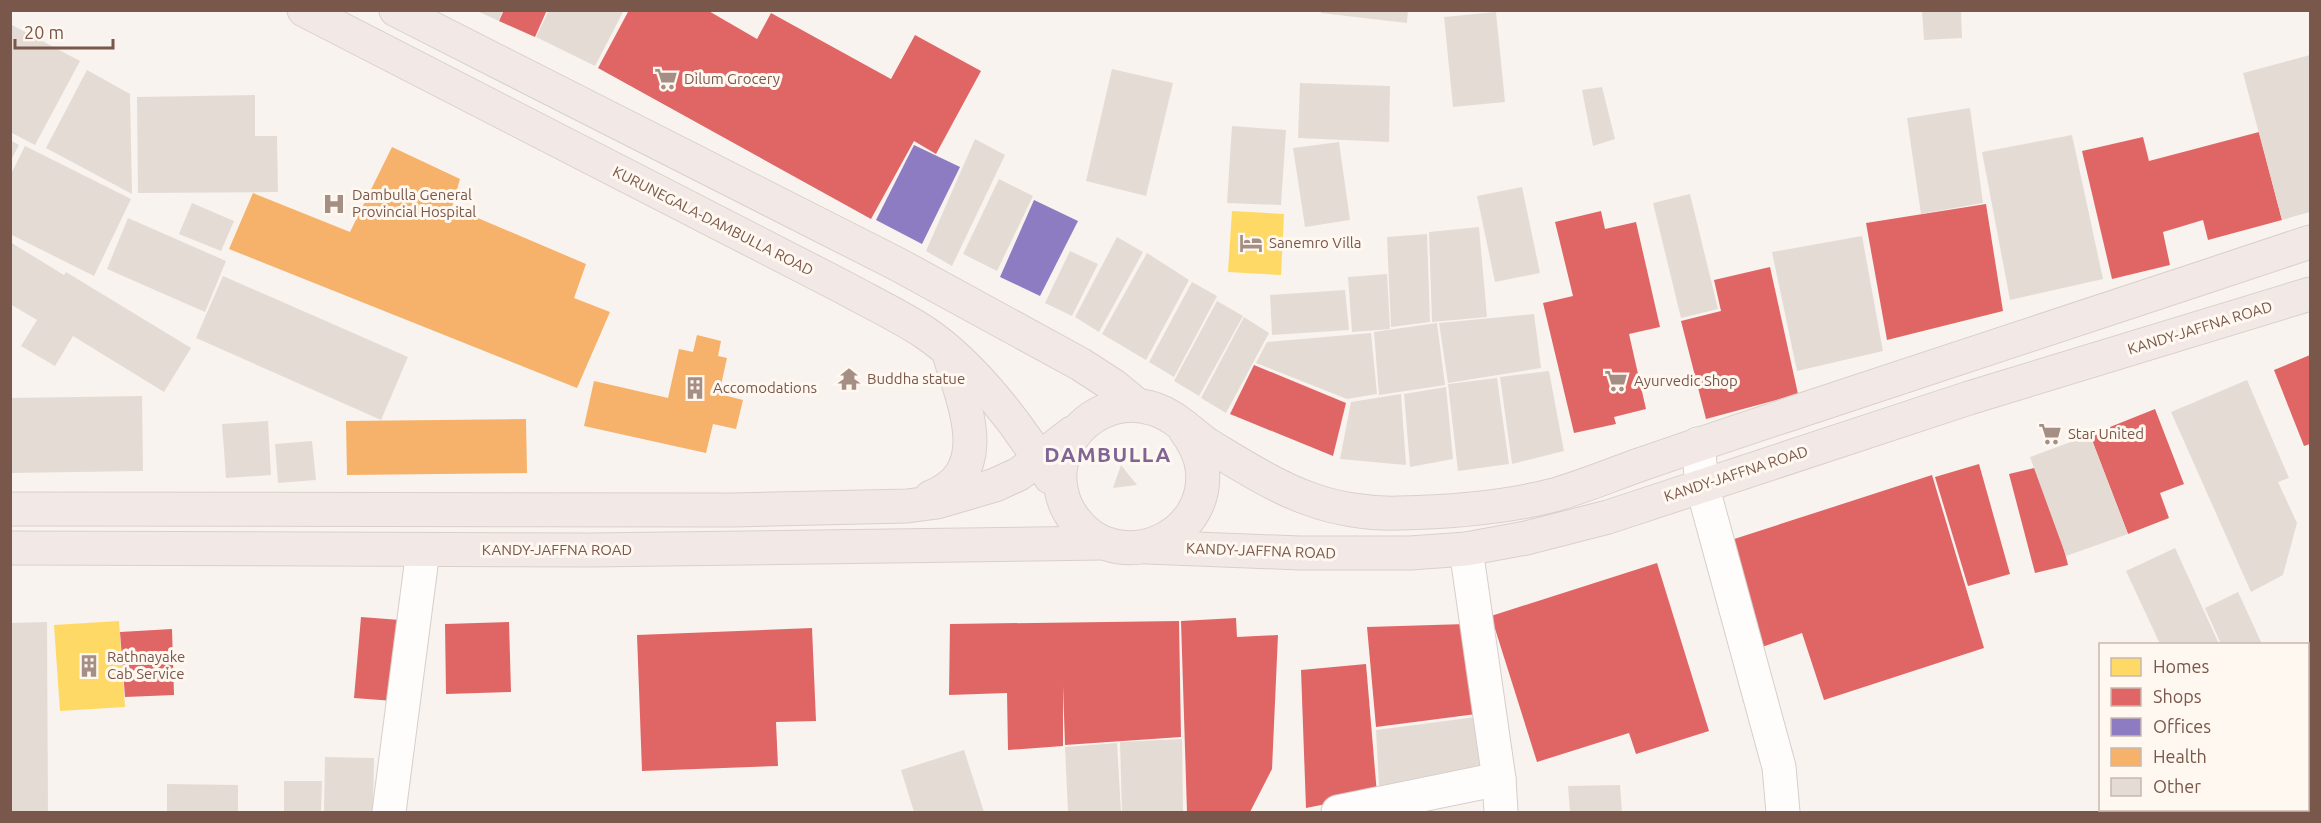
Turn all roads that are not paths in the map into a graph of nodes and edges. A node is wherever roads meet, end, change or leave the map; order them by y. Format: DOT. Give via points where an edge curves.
graph roads {
  1 [pos="304,10"];
  2 [pos="396,10"];
  3 [pos="429,28"];
  4 [pos="412,67"];
  5 [pos="2310,242"];
  6 [pos="2310,294"];
  7 [pos="948,351"];
  8 [pos="1137,405"];
  9 [pos="1080,426"];
  10 [pos="1185,430"];
  11 [pos="1698,444"];
  12 [pos="1039,459"];
  13 [pos="1702,485"];
  14 [pos="1064,502"];
  15 [pos="907,506"];
  16 [pos="10,509"];
  17 [pos="1103,543"];
  18 [pos="1146,547"];
  19 [pos="10,548"];
  20 [pos="1466,549"];
  21 [pos="423,550"];
  22 [pos="1499,779"];
  23 [pos="389,813"];
  24 [pos="1338,813"];
  25 [pos="1501,813"];
  26 [pos="1784,813"];
  1 -- 4 [label="highway, KURUNEGALA-DAMBULLA ROAD"];
  2 -- 3 [label="highway"];
  3 -- 4 [label="highway"];
  3 -- 8 [label="highway" via="897,264 1080,364"];
  4 -- 7 [label="highway, KURUNEGALA-DAMBULLA ROAD" via="843,287 923,331"];
  5 -- 11 [label="highway"];
  6 -- 13 [label="highway, KANDY-JAFFNA ROAD"];
  7 -- 12 [label="highway, KURUNEGALA-DAMBULLA ROAD" via="1008,415"];
  7 -- 15 [label="highway" via="971,435 969,455 953,486"];
  8 -- 9 [label="highway" via="1116,406"];
  8 -- 10 [label="highway" via="1172,417"];
  9 -- 12 [label="highway"];
  9 -- 14 [label="highway" via="1061,463"];
  10 -- 11 [label="highway" via="1233,461 1309,499 1387,514 1435,513 1553,495"];
  10 -- 18 [label="highway" via="1197,448 1202,490 1195,510 1182,527 1166,540"];
  11 -- 13 [label="street"];
  12 -- 14 [label="highway, KURUNEGALA-DAMBULLA ROAD"];
  12 -- 15 [label="highway" via="995,486"];
  13 -- 20 [label="highway, KANDY-JAFFNA ROAD" via="1608,517"];
  13 -- 26 [label="street" via="1779,767"];
  14 -- 17 [label="highway" via="1086,533"];
  15 -- 16 [label="highway" via="733,510"];
  17 -- 18 [label="highway" via="1124,548"];
  17 -- 21 [label="highway, KANDY-JAFFNA ROAD"];
  18 -- 20 [label="highway, KANDY-JAFFNA ROAD" via="1300,553"];
  19 -- 21 [label="highway, KANDY-JAFFNA ROAD"];
  20 -- 22 [label="street"];
  21 -- 23 [label="street"];
  22 -- 24 [label="street"];
  22 -- 25 [label="street"];
}
